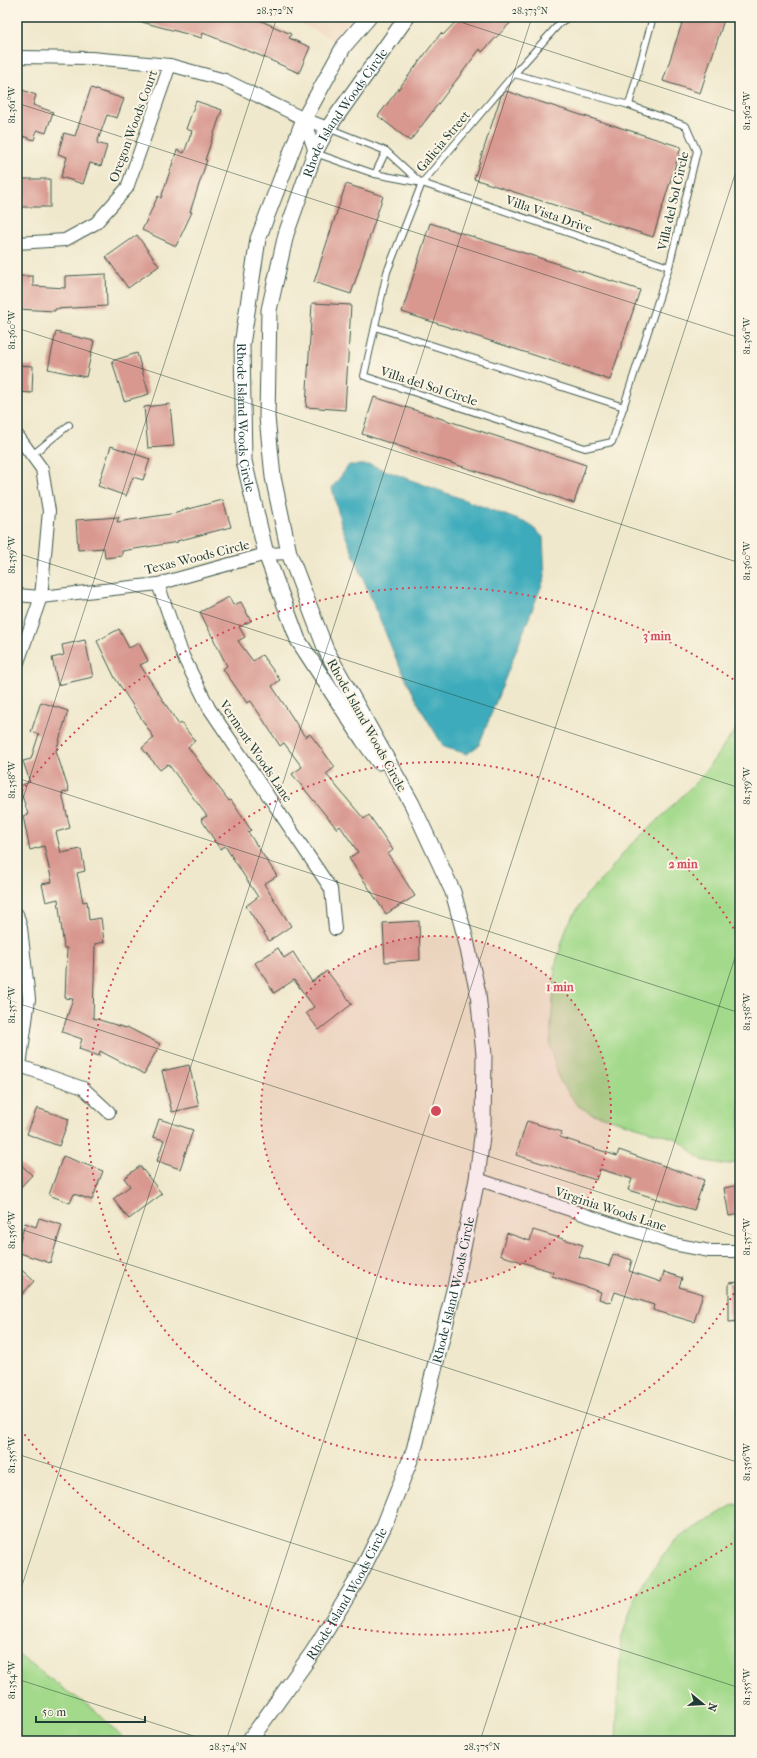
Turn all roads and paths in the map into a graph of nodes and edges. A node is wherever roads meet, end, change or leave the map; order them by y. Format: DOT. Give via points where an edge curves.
graph roads {
  1 [pos="407,17"];
  2 [pos="568,17"];
  3 [pos="653,17"];
  4 [pos="368,18"];
  5 [pos="17,57"];
  6 [pos="170,65"];
  7 [pos="514,74"];
  8 [pos="629,105"];
  9 [pos="304,118"];
  10 [pos="328,128"];
  11 [pos="314,152"];
  12 [pos="386,152"];
  13 [pos="375,174"];
  14 [pos="422,183"];
  15 [pos="17,243"];
  16 [pos="669,267"];
  17 [pos="375,327"];
  18 [pos="364,376"];
  19 [pos="624,407"];
  20 [pos="69,425"];
  21 [pos="17,435"];
  22 [pos="32,454"];
  23 [pos="289,553"];
  24 [pos="266,554"];
  25 [pos="158,584"];
  26 [pos="17,595"];
  27 [pos="41,597"];
  28 [pos="17,665"];
  29 [pos="412,804"];
  30 [pos="17,914"];
  31 [pos="335,929"];
  32 [pos="19,1069"];
  33 [pos="109,1112"];
  34 [pos="477,1179"];
  35 [pos="740,1251"];
  36 [pos="249,1741"];
  1 -- 10 [label="street, Rhode Island Woods Circle"];
  2 -- 7 [label="lane, Galicia Street"];
  3 -- 8 [label="lane"];
  4 -- 9 [label="street, Rhode Island Woods Circle" via="344,46"];
  5 -- 6 [label="street" via="91,58"];
  6 -- 9 [label="street" via="225,80"];
  6 -- 15 [label="street, Oregon Woods Court" via="127,188 96,222 65,240"];
  7 -- 8 [label="lane, Villa del Sol Circle"];
  7 -- 14 [label="lane, Galicia Street"];
  8 -- 16 [label="lane, Villa del Sol Circle" via="686,126 698,151"];
  9 -- 10 [label="street"];
  9 -- 11 [label="street"];
  9 -- 24 [label="street, Rhode Island Woods Circle" via="258,239 242,345 244,461"];
  10 -- 11 [label="street, Rhode Island Woods Circle"];
  10 -- 12 [label="lane, Villa Vista Drive"];
  11 -- 13 [label="lane, Villa Vista Drive"];
  11 -- 23 [label="street, Rhode Island Woods Circle" via="286,234 269,310 267,417 273,477"];
  12 -- 13 [label="lane"];
  12 -- 14 [label="lane, Villa Vista Drive"];
  13 -- 14 [label="lane, Villa Vista Drive"];
  14 -- 16 [label="lane, Villa Vista Drive"];
  14 -- 17 [label="lane, Galicia Street" via="387,272"];
  16 -- 19 [label="lane, Villa del Sol Circle"];
  17 -- 18 [label="lane, Galicia Street"];
  17 -- 19 [label="lane"];
  18 -- 19 [label="lane, Villa del Sol Circle" via="585,448 612,442"];
  20 -- 22 [label="lane"];
  21 -- 22 [label="street"];
  22 -- 27 [label="street" via="42,469 48,511"];
  23 -- 24 [label="street, Texas Woods Circle"];
  23 -- 29 [label="street, Rhode Island Woods Circle" via="326,650"];
  24 -- 25 [label="street, Texas Woods Circle"];
  24 -- 29 [label="street, Rhode Island Woods Circle" via="298,640 362,740"];
  25 -- 27 [label="street, Texas Woods Circle"];
  25 -- 31 [label="street, Vermont Woods Lane" via="183,656 209,708 331,889"];
  26 -- 27 [label="street, Texas Woods Circle"];
  27 -- 28 [label="street"];
  29 -- 34 [label="street, Rhode Island Woods Circle" via="452,892 478,993 484,1055 483,1127"];
  30 -- 32 [label="street" via="29,998"];
  32 -- 33 [label="street" via="83,1088"];
  34 -- 35 [label="street, Virginia Woods Lane" via="672,1244 710,1251"];
  34 -- 36 [label="street, Rhode Island Woods Circle" via="456,1282 414,1450 384,1526 357,1580 313,1652"];
}
